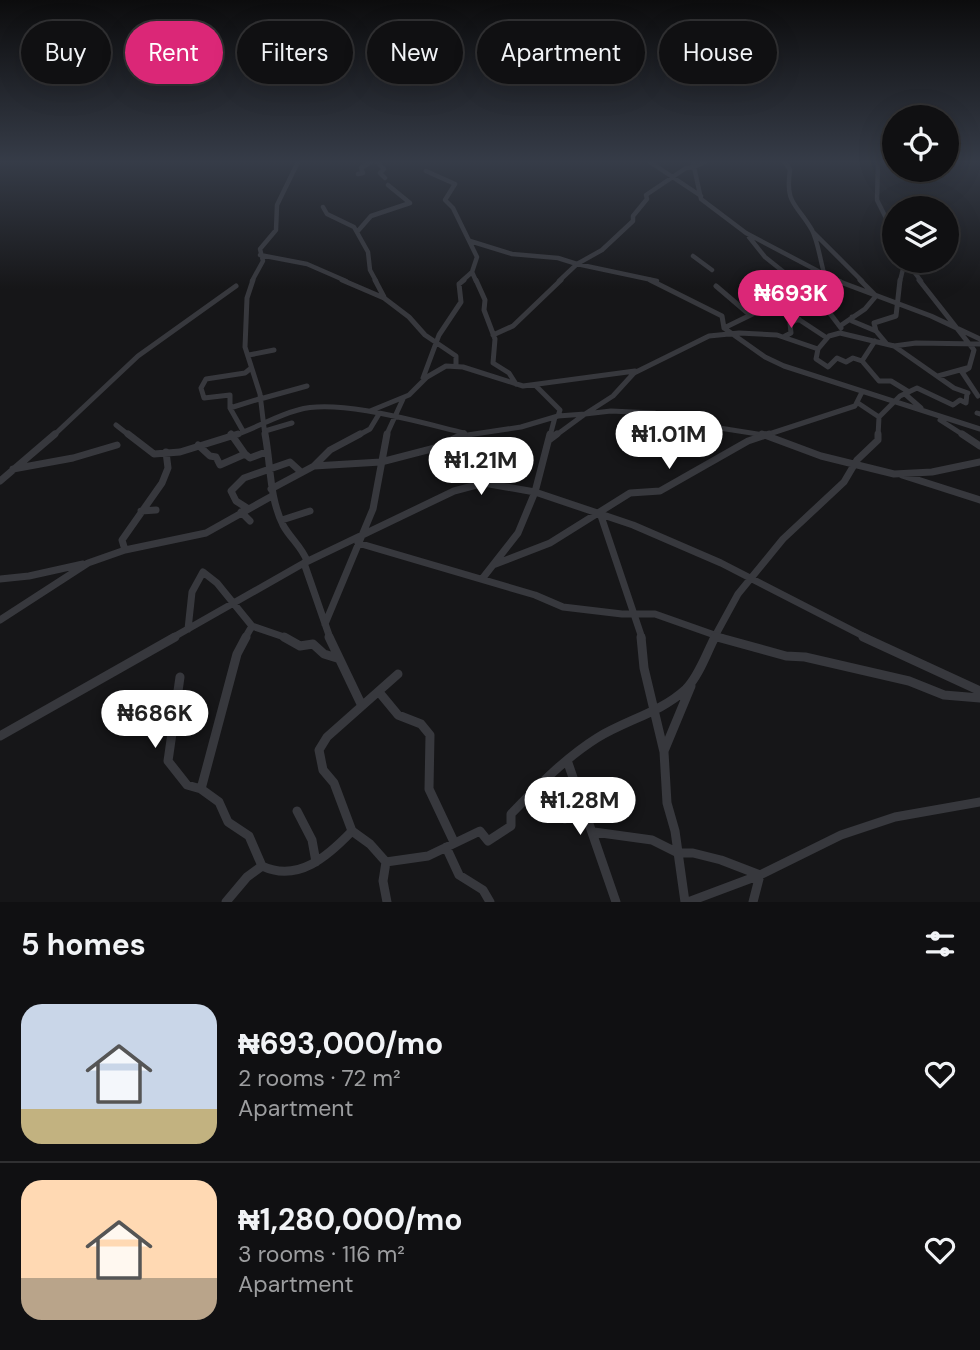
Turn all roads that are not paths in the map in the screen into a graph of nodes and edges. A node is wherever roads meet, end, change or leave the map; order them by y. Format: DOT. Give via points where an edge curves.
graph roads {
  1 [pos="277,204"];
  2 [pos="410,204"];
  3 [pos="449,204"];
  4 [pos="642,204"];
  5 [pos="708,204"];
  6 [pos="794,204"];
  7 [pos="323,207"];
  8 [pos="358,232"];
  9 [pos="813,232"];
  10 [pos="746,233"];
  11 [pos="470,241"];
  12 [pos="260,255"];
  13 [pos="693,256"];
  14 [pos="577,264"];
  15 [pos="712,270"];
  16 [pos="472,272"];
  17 [pos="822,273"];
  18 [pos="901,273"];
  19 [pos="914,273"];
  20 [pos="799,284"];
  21 [pos="236,286"];
  22 [pos="716,286"];
  23 [pos="876,296"];
  24 [pos="384,298"];
  25 [pos="776,299"];
  26 [pos="897,304"];
  27 [pos="750,315"];
  28 [pos="852,317"];
  29 [pos="799,319"];
  30 [pos="952,325"];
  31 [pos="840,326"];
  32 [pos="724,328"];
  33 [pos="876,331"];
  34 [pos="843,333"];
  35 [pos="493,335"];
  36 [pos="735,335"];
  37 [pos="785,336"];
  38 [pos="827,338"];
  39 [pos="875,341"];
  40 [pos="437,342"];
  41 [pos="980,342"];
  42 [pos="967,344"];
  43 [pos="891,345"];
  44 [pos="818,349"];
  45 [pos="274,350"];
  46 [pos="249,355"];
  47 [pos="862,361"];
  48 [pos="456,366"];
  49 [pos="969,368"];
  50 [pos="250,369"];
  51 [pos="640,370"];
  52 [pos="937,376"];
  53 [pos="516,384"];
  54 [pos="536,384"];
  55 [pos="307,386"];
  56 [pos="419,386"];
  57 [pos="862,392"];
  58 [pos="907,393"];
  59 [pos="967,393"];
  60 [pos="979,396"];
  61 [pos="403,398"];
  62 [pos="259,399"];
  63 [pos="858,403"];
  64 [pos="892,403"];
  65 [pos="953,405"];
  66 [pos="230,408"];
  67 [pos="369,411"];
  68 [pos="929,413"];
  69 [pos="379,414"];
  70 [pos="585,414"];
  71 [pos="393,416"];
  72 [pos="556,416"];
  73 [pos="879,417"];
  74 [pos="954,422"];
  75 [pos="292,423"];
  76 [pos="116,425"];
  77 [pos="264,428"];
  78 [pos="980,429"];
  79 [pos="243,431"];
  80 [pos="231,434"];
  81 [pos="465,434"];
  82 [pos="767,435"];
  83 [pos="549,440"];
  84 [pos="198,444"];
  85 [pos="117,445"];
  86 [pos="980,446"];
  87 [pos="166,452"];
  88 [pos="267,452"];
  89 [pos="245,454"];
  90 [pos="381,462"];
  91 [pos="980,462"];
  92 [pos="854,464"];
  93 [pos="314,466"];
  94 [pos="271,467"];
  95 [pos="13,470"];
  96 [pos="301,472"];
  97 [pos="897,474"];
  98 [pos="0,481"];
  99 [pos="272,492"];
  100 [pos="535,492"];
  101 [pos="980,500"];
  102 [pos="156,510"];
  103 [pos="244,510"];
  104 [pos="141,511"];
  105 [pos="310,511"];
  106 [pos="599,513"];
  107 [pos="282,520"];
  108 [pos="250,521"];
  109 [pos="360,539"];
  110 [pos="125,550"];
  111 [pos="305,562"];
  112 [pos="88,563"];
  113 [pos="493,565"];
  114 [pos="0,579"];
  115 [pos="482,579"];
  116 [pos="751,579"];
  117 [pos="235,603"];
  118 [pos="635,614"];
  119 [pos="0,620"];
  120 [pos="325,624"];
  121 [pos="252,626"];
  122 [pos="187,629"];
  123 [pos="716,636"];
  124 [pos="337,658"];
  125 [pos="398,674"];
  126 [pos="696,675"];
  127 [pos="180,677"];
  128 [pos="980,691"];
  129 [pos="379,692"];
  130 [pos="980,698"];
  131 [pos="362,706"];
  132 [pos="654,713"];
  133 [pos="0,736"];
  134 [pos="664,752"];
  135 [pos="568,763"];
  136 [pos="201,789"];
  137 [pos="527,798"];
  138 [pos="980,802"];
  139 [pos="297,811"];
  140 [pos="565,819"];
  141 [pos="352,831"];
  142 [pos="594,832"];
  143 [pos="450,845"];
  144 [pos="678,853"];
  145 [pos="316,862"];
  146 [pos="386,862"];
  147 [pos="262,866"];
  148 [pos="760,875"];
  149 [pos="226,902"];
  150 [pos="387,902"];
  151 [pos="490,902"];
  152 [pos="616,902"];
  153 [pos="686,902"];
  154 [pos="754,902"];
  1 -- 12 [label="street" via="276,230"];
  2 -- 8 [label="street" via="370,216"];
  3 -- 11 [label="street"];
  4 -- 14 [label="street" via="633,221 612,241"];
  5 -- 10 [label="street"];
  6 -- 9 [label="street"];
  7 -- 8 [label="street"];
  8 -- 24 [label="street"];
  9 -- 17 [label="street"];
  9 -- 23 [label="street"];
  10 -- 17 [label="street"];
  10 -- 20 [label="street" via="765,257"];
  11 -- 14 [label="street" via="512,254"];
  11 -- 16 [label="street" via="477,257"];
  12 -- 24 [label="street" via="307,264"];
  12 -- 46 [label="street" via="263,261 247,298 245,347"];
  13 -- 15 [label="street"];
  14 -- 32 [label="street" via="656,281 722,316"];
  14 -- 35 [label="street" via="513,326"];
  16 -- 35 [label="street"];
  16 -- 40 [label="street" via="458,284 461,302"];
  17 -- 20 [label="street" via="813,273"];
  17 -- 23 [label="street"];
  18 -- 26 [label="street"];
  19 -- 30 [label="street"];
  20 -- 25 [label="street"];
  20 -- 31 [label="street" via="816,295"];
  21 -- 95 [label="street" via="138,356"];
  22 -- 27 [label="street"];
  23 -- 26 [label="street"];
  23 -- 28 [label="street"];
  24 -- 40 [label="street"];
  25 -- 27 [label="street"];
  25 -- 29 [label="street"];
  26 -- 30 [label="street"];
  26 -- 33 [label="street" via="896,316 874,323"];
  27 -- 32 [label="street"];
  28 -- 31 [label="street"];
  28 -- 33 [label="street"];
  29 -- 37 [label="street" via="790,323 791,332"];
  29 -- 38 [label="street"];
  30 -- 41 [label="street"];
  30 -- 42 [label="street"];
  31 -- 34 [label="street"];
  32 -- 36 [label="street"];
  33 -- 43 [label="street"];
  34 -- 38 [label="street"];
  34 -- 39 [label="street"];
  35 -- 53 [label="street" via="493,363"];
  36 -- 37 [label="street"];
  36 -- 51 [label="street" via="700,340"];
  36 -- 57 [label="street" via="779,364"];
  37 -- 44 [label="street"];
  38 -- 44 [label="street"];
  39 -- 43 [label="street"];
  39 -- 47 [label="street"];
  40 -- 48 [label="street" via="456,356"];
  40 -- 56 [label="street"];
  41 -- 42 [label="street"];
  42 -- 43 [label="street"];
  42 -- 49 [label="street" via="975,353"];
  43 -- 52 [label="street"];
  44 -- 47 [label="street" via="816,359 828,367 837,358"];
  45 -- 46 [label="street"];
  46 -- 50 [label="street"];
  47 -- 58 [label="street" via="878,381 891,381"];
  48 -- 53 [label="street"];
  48 -- 56 [label="street" via="446,366"];
  49 -- 52 [label="street"];
  49 -- 60 [label="street" via="962,374"];
  50 -- 62 [label="street"];
  50 -- 66 [label="street" via="202,382 204,398 230,395"];
  51 -- 54 [label="street"];
  51 -- 70 [label="street"];
  52 -- 59 [label="street"];
  53 -- 54 [label="street"];
  54 -- 72 [label="street" via="560,410"];
  55 -- 62 [label="street"];
  56 -- 61 [label="street"];
  57 -- 63 [label="street"];
  57 -- 64 [label="street"];
  58 -- 64 [label="street"];
  58 -- 65 [label="street" via="917,388"];
  58 -- 68 [label="street"];
  59 -- 60 [label="street"];
  59 -- 65 [label="street" via="967,403 960,400"];
  61 -- 67 [label="street"];
  61 -- 71 [label="street"];
  62 -- 66 [label="street"];
  62 -- 77 [label="street"];
  63 -- 73 [label="street"];
  63 -- 82 [label="street"];
  64 -- 68 [label="street"];
  64 -- 73 [label="street"];
  65 -- 74 [label="street"];
  66 -- 79 [label="street"];
  67 -- 69 [label="street"];
  67 -- 77 [label="street" via="311,407"];
  68 -- 74 [label="street"];
  68 -- 86 [label="street"];
  69 -- 71 [label="street"];
  69 -- 93 [label="street" via="370,429 330,450"];
  70 -- 72 [label="street"];
  70 -- 82 [label="street" via="653,413"];
  70 -- 83 [label="street"];
  71 -- 81 [label="street"];
  71 -- 90 [label="street"];
  72 -- 81 [label="street" via="521,427"];
  72 -- 83 [label="street"];
  73 -- 92 [label="street" via="878,440"];
  74 -- 78 [label="street"];
  75 -- 77 [label="street"];
  76 -- 87 [label="street" via="154,454"];
  77 -- 79 [label="street"];
  77 -- 88 [label="street"];
  79 -- 80 [label="street"];
  80 -- 84 [label="street"];
  80 -- 89 [label="street"];
  81 -- 90 [label="street" via="435,448"];
  82 -- 92 [label="street"];
  82 -- 106 [label="street" via="660,491 630,493"];
  83 -- 100 [label="street"];
  84 -- 87 [label="street"];
  84 -- 89 [label="street" via="220,465"];
  85 -- 95 [label="street"];
  87 -- 104 [label="street" via="168,468 162,483"];
  88 -- 89 [label="street" via="250,458"];
  88 -- 94 [label="street"];
  90 -- 93 [label="street"];
  90 -- 109 [label="street" via="373,509"];
  91 -- 97 [label="street"];
  92 -- 97 [label="street"];
  92 -- 116 [label="street" via="844,482 770,554"];
  93 -- 96 [label="street"];
  94 -- 96 [label="street" via="291,462"];
  94 -- 99 [label="street"];
  94 -- 103 [label="street" via="244,478 231,491"];
  95 -- 98 [label="street"];
  96 -- 99 [label="street"];
  97 -- 101 [label="street"];
  99 -- 103 [label="street"];
  99 -- 107 [label="street"];
  100 -- 106 [label="street"];
  100 -- 109 [label="street" via="504,484 470,485"];
  100 -- 113 [label="street" via="518,533"];
  102 -- 104 [label="street"];
  103 -- 108 [label="street"];
  103 -- 110 [label="street" via="206,533"];
  104 -- 110 [label="street" via="122,540"];
  105 -- 107 [label="street"];
  106 -- 113 [label="street" via="550,543"];
  106 -- 116 [label="street"];
  106 -- 118 [label="street"];
  107 -- 111 [label="street" via="304,552"];
  109 -- 111 [label="street"];
  109 -- 115 [label="street"];
  109 -- 120 [label="street"];
  110 -- 112 [label="street"];
  111 -- 117 [label="street"];
  111 -- 120 [label="street"];
  112 -- 114 [label="street"];
  112 -- 119 [label="street"];
  113 -- 115 [label="street"];
  115 -- 118 [label="street" via="563,607"];
  116 -- 123 [label="street"];
  116 -- 128 [label="street"];
  117 -- 121 [label="street"];
  117 -- 122 [label="street"];
  117 -- 122 [label="street" via="203,572 188,602"];
  118 -- 123 [label="street" via="655,614"];
  118 -- 132 [label="street"];
  120 -- 124 [label="street"];
  121 -- 124 [label="street" via="300,646 313,644"];
  121 -- 136 [label="street" via="237,654"];
  122 -- 133 [label="street"];
  123 -- 126 [label="street"];
  123 -- 130 [label="street" via="786,656 909,681 944,695"];
  124 -- 131 [label="street"];
  125 -- 129 [label="street"];
  126 -- 132 [label="street" via="676,699"];
  126 -- 134 [label="street"];
  127 -- 136 [label="street" via="168,761 187,785"];
  129 -- 131 [label="street"];
  129 -- 143 [label="street" via="398,715 421,724 430,735 429,789"];
  131 -- 141 [label="street" via="319,750 323,770 334,783"];
  132 -- 134 [label="street"];
  132 -- 135 [label="street" via="594,740"];
  134 -- 144 [label="street" via="667,803"];
  135 -- 137 [label="street"];
  135 -- 142 [label="street"];
  136 -- 147 [label="street" via="219,802 228,822 248,836"];
  137 -- 140 [label="street"];
  137 -- 143 [label="street" via="511,814 511,827 488,841 480,831"];
  138 -- 148 [label="street" via="895,817 841,835"];
  139 -- 145 [label="street" via="312,840"];
  141 -- 145 [label="street"];
  141 -- 146 [label="street"];
  142 -- 144 [label="street" via="652,840"];
  142 -- 152 [label="street"];
  143 -- 146 [label="street" via="428,856"];
  143 -- 151 [label="street" via="459,875 483,890"];
  144 -- 148 [label="street" via="721,860"];
  144 -- 153 [label="street"];
  145 -- 147 [label="street" via="297,872 272,873"];
  146 -- 150 [label="street"];
  147 -- 149 [label="street"];
  148 -- 153 [label="street"];
  148 -- 154 [label="street"];
}
